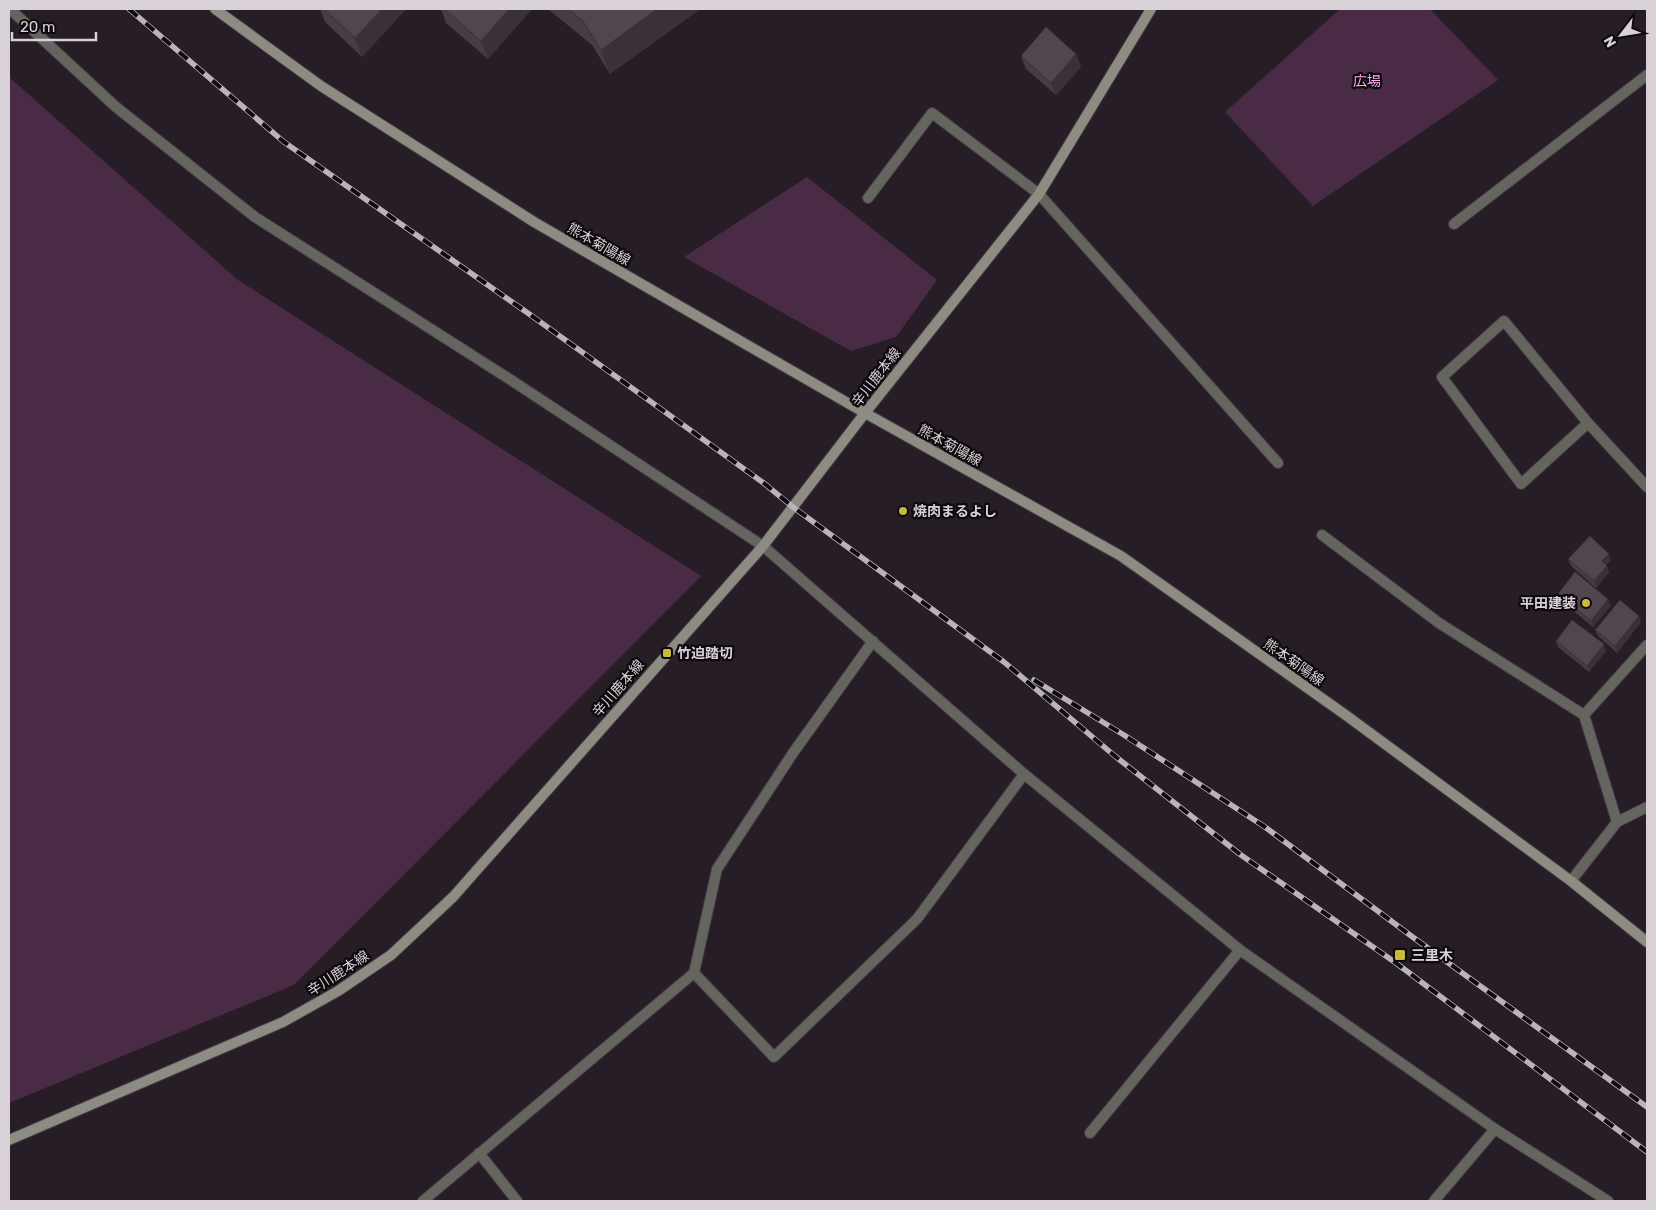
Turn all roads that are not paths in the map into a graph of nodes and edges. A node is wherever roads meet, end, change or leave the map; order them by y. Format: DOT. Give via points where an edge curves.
graph roads {
  1 [pos="10,9"];
  2 [pos="216,9"];
  3 [pos="1150,9"];
  4 [pos="1647,75"];
  5 [pos="1039,194"];
  6 [pos="868,198"];
  7 [pos="1454,224"];
  8 [pos="865,413"];
  9 [pos="1588,423"];
  10 [pos="1278,463"];
  11 [pos="1647,487"];
  12 [pos="1322,535"];
  13 [pos="763,546"];
  14 [pos="873,641"];
  15 [pos="1647,645"];
  16 [pos="1584,715"];
  17 [pos="1024,774"];
  18 [pos="1647,807"];
  19 [pos="1617,822"];
  20 [pos="1571,881"];
  21 [pos="1647,942"];
  22 [pos="1240,950"];
  23 [pos="694,972"];
  24 [pos="1495,1129"];
  25 [pos="1090,1133"];
  26 [pos="9,1140"];
  27 [pos="479,1153"];
  28 [pos="423,1201"];
  29 [pos="517,1201"];
  30 [pos="1434,1201"];
  31 [pos="1608,1201"];
  1 -- 13 [label="street" via="116,107 255,217"];
  2 -- 8 [label="main road, 熊本菊陽線" via="321,86 534,222"];
  3 -- 5 [label="main road, 辛川鹿本線"];
  4 -- 7 [label="street"];
  5 -- 6 [label="street" via="932,113"];
  5 -- 8 [label="main road, 辛川鹿本線"];
  5 -- 10 [label="street"];
  8 -- 13 [label="main road, 辛川鹿本線"];
  8 -- 20 [label="main road, 熊本菊陽線" via="1121,556 1347,716"];
  9 -- 9 [label="street" via="1521,484 1442,378 1504,322"];
  9 -- 11 [label="street"];
  12 -- 16 [label="street" via="1439,623"];
  13 -- 14 [label="street"];
  13 -- 26 [label="main road, 辛川鹿本線" via="453,897 391,955 338,991 283,1022"];
  14 -- 17 [label="street"];
  14 -- 23 [label="street" via="792,753 717,869"];
  15 -- 16 [label="street"];
  16 -- 19 [label="street"];
  17 -- 22 [label="street"];
  17 -- 23 [label="street" via="917,919 774,1057"];
  18 -- 19 [label="street"];
  19 -- 20 [label="street"];
  20 -- 21 [label="main road, 熊本菊陽線"];
  22 -- 24 [label="street"];
  22 -- 25 [label="street"];
  23 -- 27 [label="street"];
  24 -- 30 [label="street"];
  24 -- 31 [label="street"];
  27 -- 28 [label="street"];
  27 -- 29 [label="street"];
}
